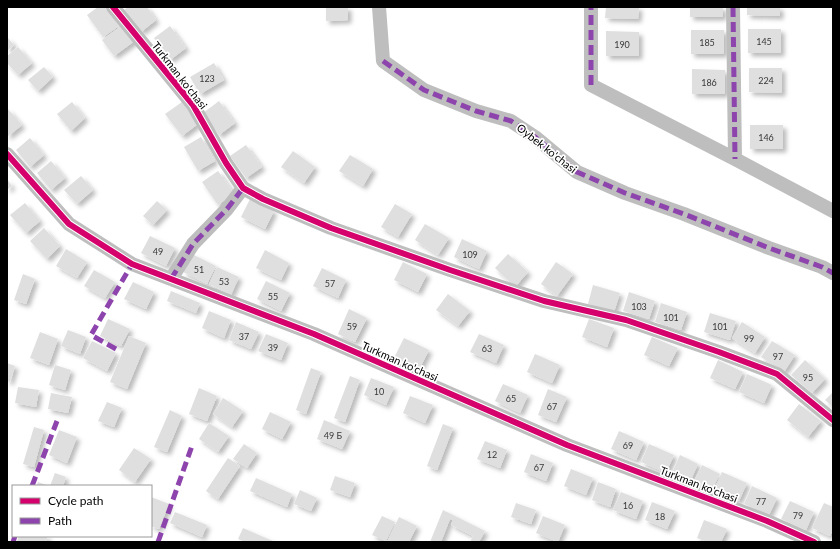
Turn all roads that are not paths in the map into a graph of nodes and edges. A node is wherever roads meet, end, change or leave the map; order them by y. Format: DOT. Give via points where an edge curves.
graph roads {
  1 [pos="114,7"];
  2 [pos="379,7"];
  3 [pos="591,7"];
  4 [pos="733,7"];
  5 [pos="7,154"];
  6 [pos="735,158"];
  7 [pos="243,188"];
  8 [pos="833,211"];
  9 [pos="833,273"];
  10 [pos="171,278"];
  11 [pos="833,420"];
  12 [pos="814,542"];
  1 -- 7 [label="street, Turkman ko'chasi" via="193,105"];
  2 -- 9 [label="street, Oybek ko'chasi" via="383,61 424,90 476,111 511,121 535,137 577,172 625,193 822,266"];
  3 -- 6 [label="street" via="591,85"];
  4 -- 6 [label="street"];
  5 -- 10 [label="street, Turkman ko'chasi" via="69,224 132,264"];
  6 -- 8 [label="street"];
  7 -- 10 [label="street" via="192,244"];
  7 -- 11 [label="street, Turkman ko'chasi" via="331,228 428,262 544,301 626,320 777,374"];
  10 -- 12 [label="street, Turkman ko'chasi" via="314,334 567,445 767,521"];
}
